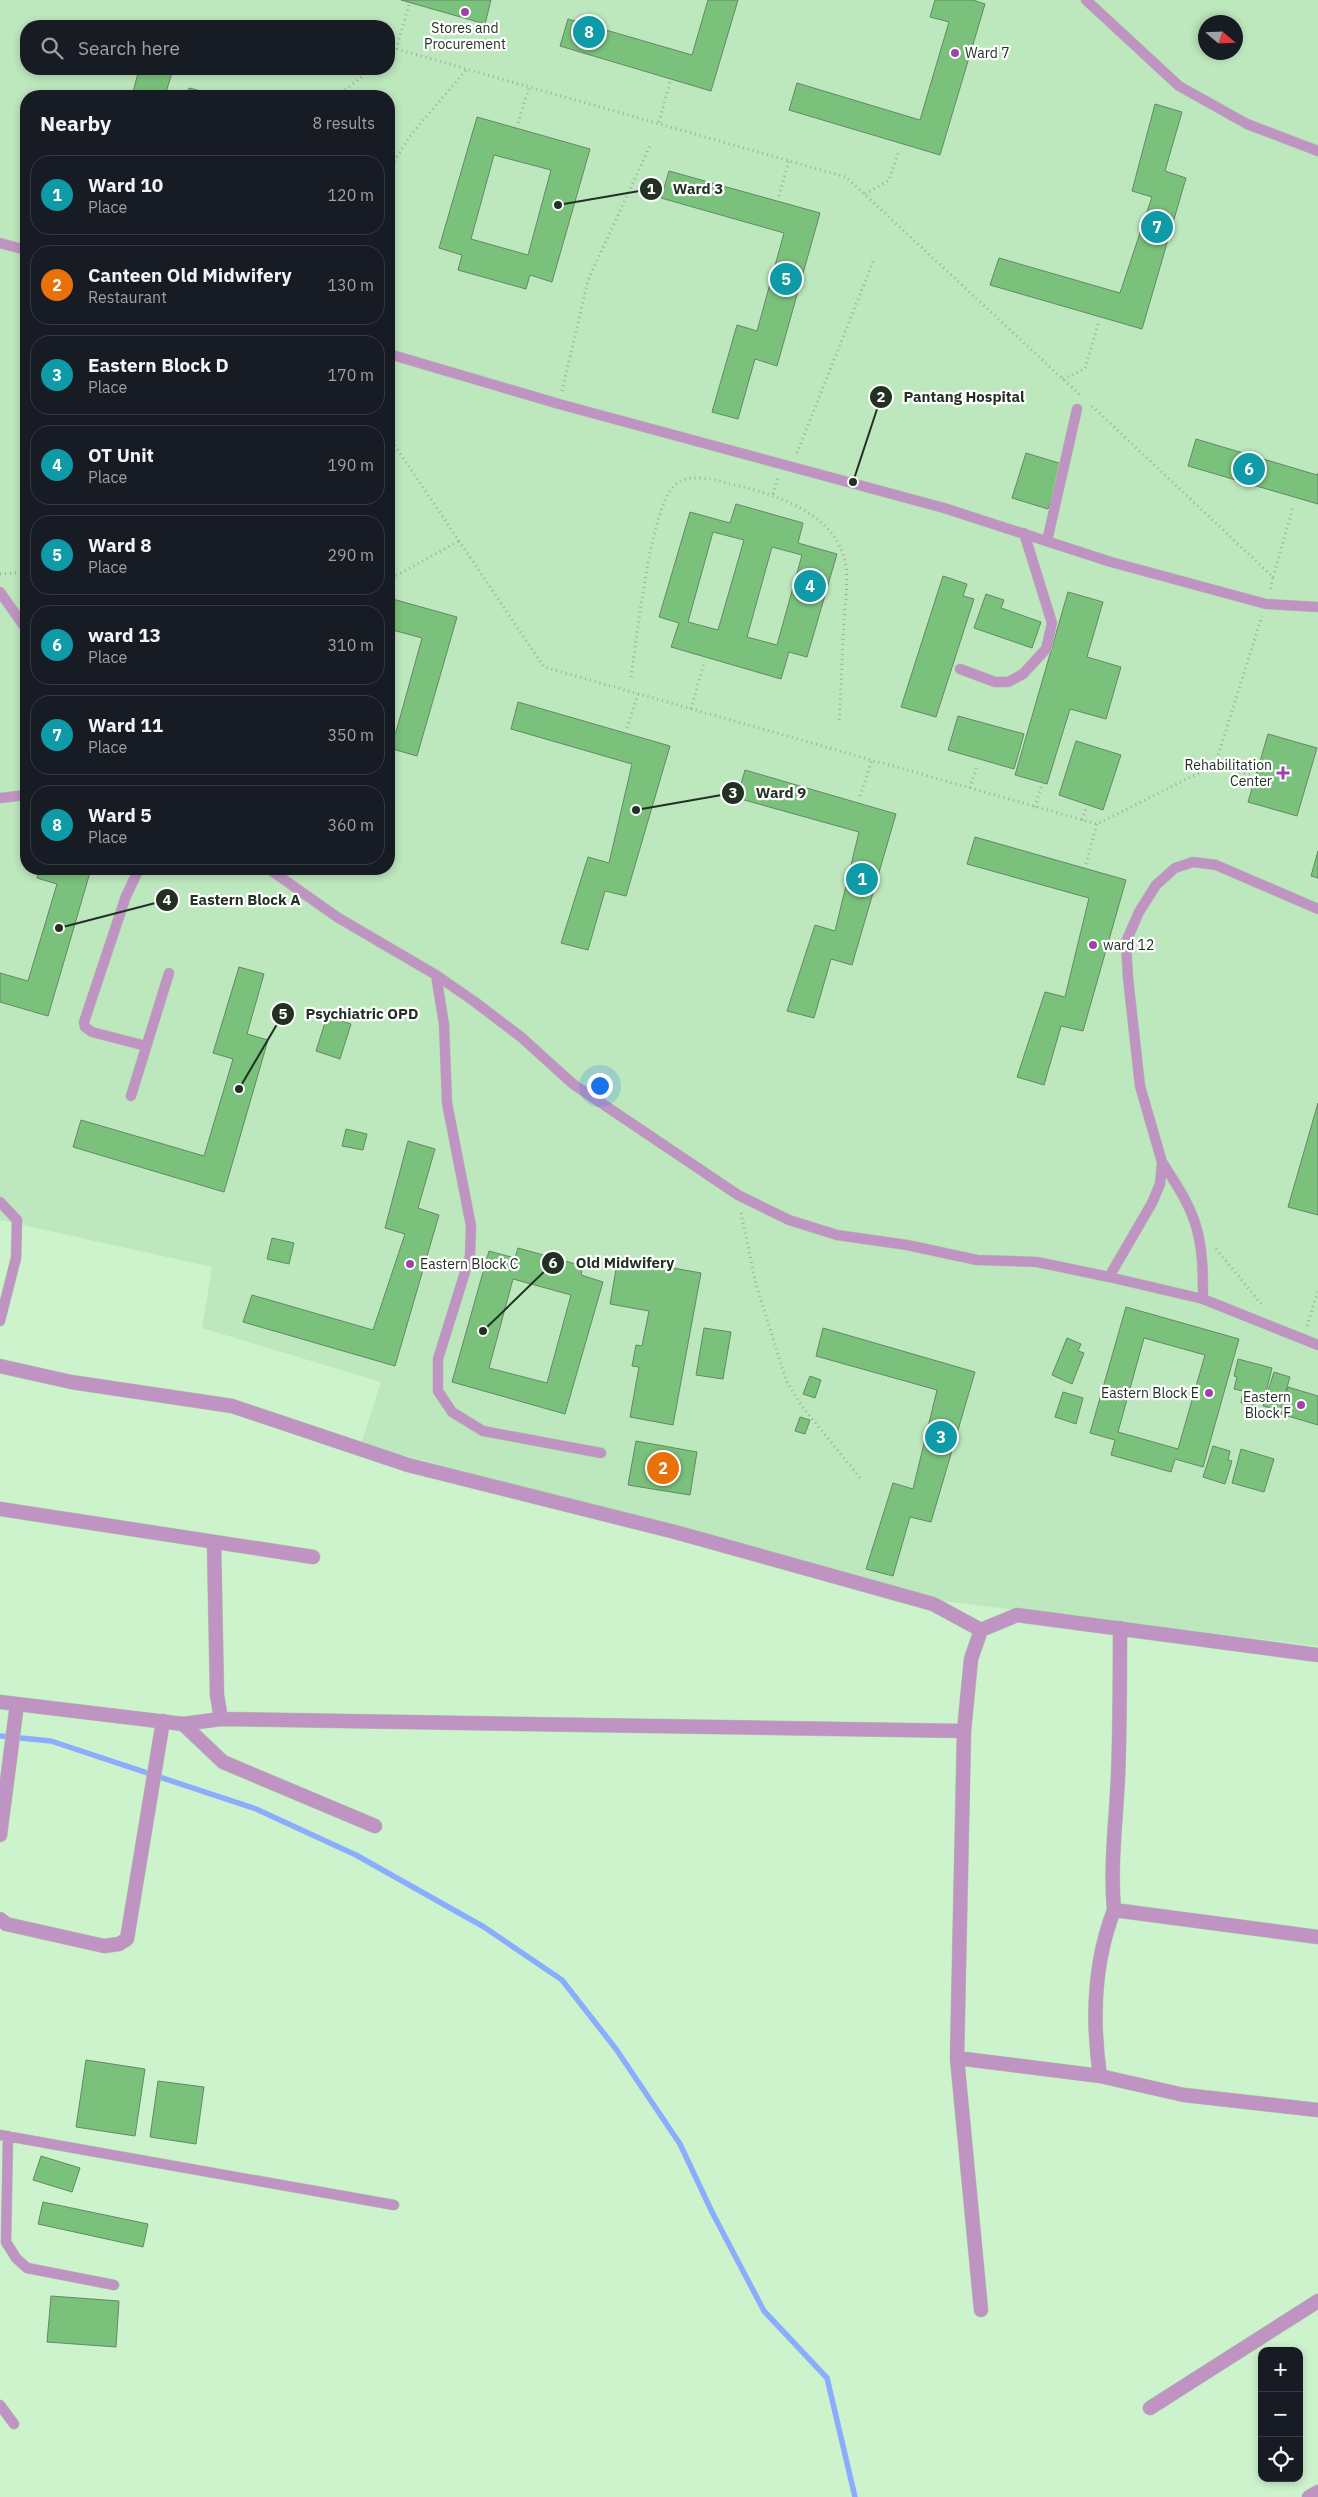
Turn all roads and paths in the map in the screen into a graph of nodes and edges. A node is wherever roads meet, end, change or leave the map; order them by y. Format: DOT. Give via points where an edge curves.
graph roads {
  1 [pos="1086,0"];
  2 [pos="409,5"];
  3 [pos="396,49"];
  4 [pos="466,69"];
  5 [pos="364,75"];
  6 [pos="670,82"];
  7 [pos="529,87"];
  8 [pos="345,90"];
  9 [pos="518,122"];
  10 [pos="659,122"];
  11 [pos="650,146"];
  12 [pos="899,150"];
  13 [pos="1318,151"];
  14 [pos="395,160"];
  15 [pos="789,160"];
  16 [pos="865,194"];
  17 [pos="779,196"];
  18 [pos="0,243"];
  19 [pos="20,248"];
  20 [pos="874,259"];
  21 [pos="1098,324"];
  22 [pos="395,356"];
  23 [pos="1063,379"];
  24 [pos="559,404"];
  25 [pos="1077,409"];
  26 [pos="395,446"];
  27 [pos="792,468"];
  28 [pos="1293,507"];
  29 [pos="1024,533"];
  30 [pos="459,541"];
  31 [pos="1047,541"];
  32 [pos="20,572"];
  33 [pos="0,574"];
  34 [pos="395,576"];
  35 [pos="1273,577"];
  36 [pos="0,592"];
  37 [pos="1266,604"];
  38 [pos="1318,607"];
  39 [pos="20,621"];
  40 [pos="704,663"];
  41 [pos="960,669"];
  42 [pos="630,677"];
  43 [pos="638,694"];
  44 [pos="691,709"];
  45 [pos="839,724"];
  46 [pos="627,728"];
  47 [pos="872,760"];
  48 [pos="1215,765"];
  49 [pos="976,768"];
  50 [pos="1251,775"];
  51 [pos="1042,784"];
  52 [pos="970,788"];
  53 [pos="20,796"];
  54 [pos="860,796"];
  55 [pos="0,798"];
  56 [pos="1035,807"];
  57 [pos="1086,808"];
  58 [pos="1082,820"];
  59 [pos="1098,824"];
  60 [pos="1086,864"];
  61 [pos="136,875"];
  62 [pos="277,875"];
  63 [pos="1318,909"];
  64 [pos="169,973"];
  65 [pos="436,976"];
  66 [pos="146,1046"];
  67 [pos="131,1096"];
  68 [pos="1162,1162"];
  69 [pos="738,1195"];
  70 [pos="0,1202"];
  71 [pos="1214,1246"];
  72 [pos="1109,1277"];
  73 [pos="1318,1292"];
  74 [pos="1203,1299"];
  75 [pos="1263,1307"];
  76 [pos="0,1321"];
  77 [pos="1303,1338"];
  78 [pos="1318,1345"];
  79 [pos="0,1366"];
  80 [pos="601,1453"];
  81 [pos="861,1479"];
  82 [pos="0,1509"];
  83 [pos="214,1543"];
  84 [pos="313,1557"];
  85 [pos="1120,1628"];
  86 [pos="981,1630"];
  87 [pos="1318,1655"];
  88 [pos="0,1702"];
  89 [pos="18,1704"];
  90 [pos="221,1719"];
  91 [pos="162,1721"];
  92 [pos="183,1724"];
  93 [pos="964,1731"];
  94 [pos="375,1826"];
  95 [pos="0,1835"];
  96 [pos="1114,1910"];
  97 [pos="0,1919"];
  98 [pos="1318,1937"];
  99 [pos="957,2058"];
  100 [pos="1100,2076"];
  101 [pos="1318,2110"];
  102 [pos="4,2136"];
  103 [pos="394,2205"];
  104 [pos="114,2285"];
  105 [pos="1318,2300"];
  106 [pos="981,2310"];
  107 [pos="0,2405"];
  108 [pos="1150,2408"];
  109 [pos="14,2424"];
  110 [pos="1318,2492"];
  111 [pos="1308,2497"];
  1 -- 13 [label="lane" via="1178,86 1247,124"];
  2 -- 3 [label="path"];
  3 -- 4 [label="path"];
  4 -- 7 [label="path"];
  4 -- 14 [label="path" via="409,137"];
  5 -- 8 [label="path"];
  6 -- 10 [label="path"];
  7 -- 9 [label="path"];
  7 -- 10 [label="path"];
  10 -- 15 [label="path"];
  11 -- 24 [label="path" via="588,280"];
  12 -- 16 [label="path" via="889,180"];
  15 -- 16 [label="path" via="846,177"];
  15 -- 17 [label="path"];
  16 -- 23 [label="path"];
  18 -- 19 [label="lane"];
  20 -- 27 [label="path"];
  21 -- 23 [label="path" via="1085,369"];
  22 -- 24 [label="lane"];
  23 -- 35 [label="path"];
  24 -- 27 [label="lane"];
  25 -- 31 [label="lane"];
  26 -- 30 [label="path"];
  27 -- 29 [label="lane"];
  28 -- 35 [label="path"];
  29 -- 31 [label="lane"];
  29 -- 41 [label="lane" via="1052,623 1046,649 1023,674 1008,682 995,682"];
  30 -- 34 [label="path"];
  30 -- 43 [label="path" via="544,667"];
  31 -- 37 [label="lane"];
  32 -- 33 [label="path"];
  35 -- 37 [label="path"];
  36 -- 39 [label="lane"];
  37 -- 38 [label="lane"];
  37 -- 48 [label="path"];
  40 -- 44 [label="path"];
  42 -- 45 [label="path" via="654,531 664,501 674,486 684,479 704,478 773,494 811,513 833,536 845,561"];
  43 -- 44 [label="path"];
  43 -- 46 [label="path"];
  44 -- 47 [label="path"];
  47 -- 52 [label="path"];
  47 -- 54 [label="path"];
  48 -- 50 [label="path"];
  48 -- 59 [label="path"];
  49 -- 52 [label="path"];
  51 -- 56 [label="path"];
  52 -- 56 [label="path"];
  53 -- 55 [label="lane"];
  56 -- 58 [label="path"];
  57 -- 58 [label="path"];
  58 -- 59 [label="path"];
  59 -- 60 [label="path"];
  61 -- 66 [label="lane" via="126,896 84,1022 92,1032"];
  62 -- 65 [label="lane" via="336,917"];
  63 -- 68 [label="lane" via="1216,865 1193,862 1174,868 1156,885 1139,912 1126,942 1128,978 1140,1086"];
  64 -- 66 [label="lane"];
  65 -- 69 [label="lane" via="521,1037 573,1084"];
  65 -- 80 [label="lane" via="444,1024 447,1103 471,1226 470,1256 438,1359 438,1392 452,1412 483,1431"];
  66 -- 67 [label="lane"];
  68 -- 72 [label="lane" via="1160,1184 1152,1203"];
  68 -- 74 [label="lane" via="1196,1223"];
  69 -- 72 [label="lane" via="789,1220 837,1235 977,1260 1037,1262"];
  69 -- 81 [label="path" via="756,1284 786,1380 801,1405"];
  70 -- 76 [label="lane" via="17,1220 16,1258"];
  71 -- 75 [label="path"];
  72 -- 74 [label="lane"];
  73 -- 77 [label="path"];
  74 -- 77 [label="lane"];
  77 -- 78 [label="lane"];
  79 -- 86 [label="street" via="71,1382 232,1406 408,1465 675,1532 933,1604"];
  82 -- 83 [label="street"];
  83 -- 84 [label="street"];
  83 -- 90 [label="street" via="217,1695"];
  85 -- 86 [label="street" via="1017,1615"];
  85 -- 87 [label="street"];
  85 -- 96 [label="street" via="1119,1747 1112,1880"];
  86 -- 93 [label="street" via="972,1659"];
  88 -- 89 [label="street"];
  89 -- 91 [label="street"];
  89 -- 95 [label="street"];
  90 -- 92 [label="street"];
  90 -- 93 [label="street"];
  91 -- 92 [label="street"];
  91 -- 97 [label="street" via="127,1939 104,1946 6,1924"];
  92 -- 94 [label="street" via="223,1762"];
  93 -- 99 [label="street"];
  96 -- 98 [label="street"];
  96 -- 100 [label="street" via="1099,1961 1096,2023"];
  99 -- 100 [label="street"];
  99 -- 106 [label="street"];
  100 -- 101 [label="street" via="1184,2095"];
  102 -- 103 [label="lane"];
  102 -- 104 [label="lane" via="6,2242 16,2258 27,2268"];
  105 -- 108 [label="street"];
  107 -- 109 [label="lane"];
  110 -- 111 [label="street"];
}
